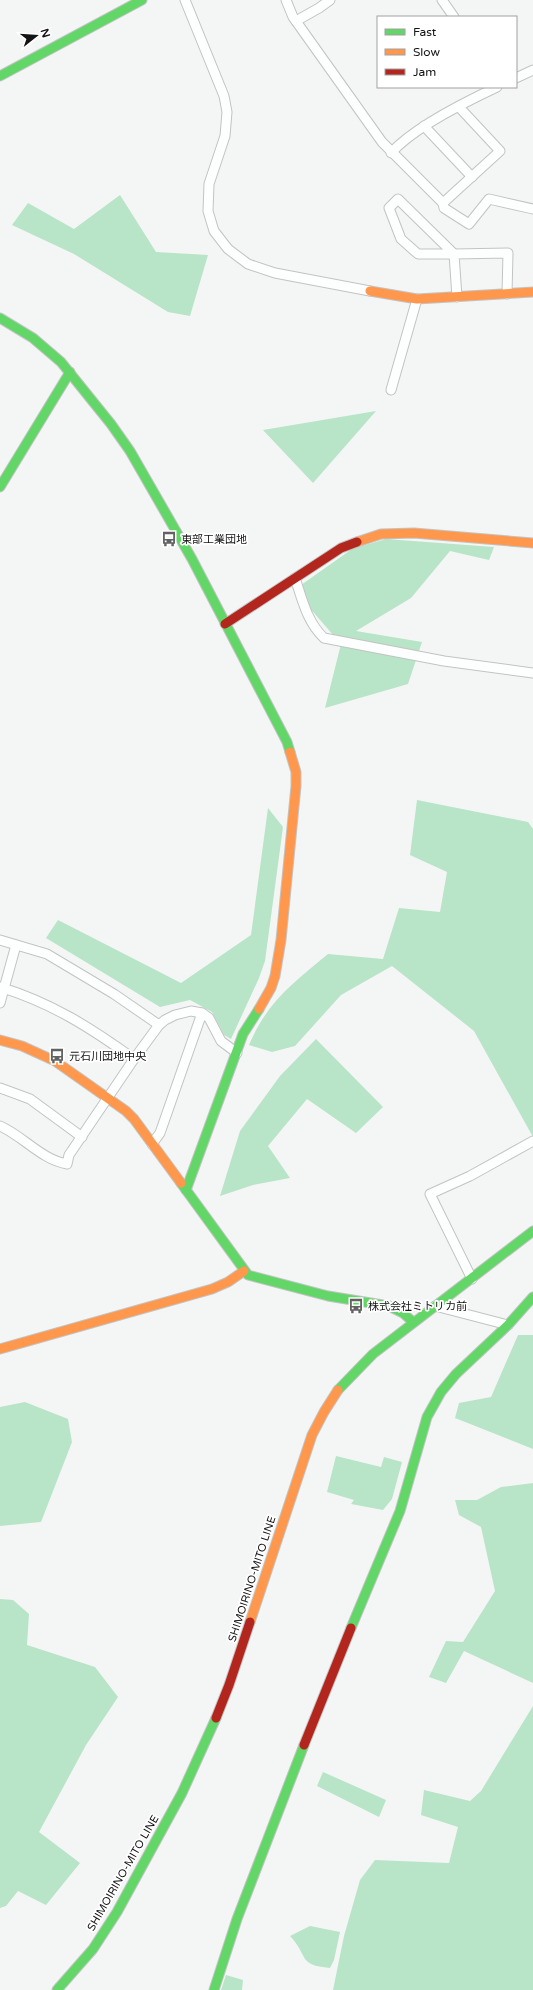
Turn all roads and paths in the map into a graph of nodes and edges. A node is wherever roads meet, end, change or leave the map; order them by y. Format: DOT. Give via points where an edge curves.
graph roads {
  1 [pos="142,0"];
  2 [pos="186,0"];
  3 [pos="286,0"];
  4 [pos="330,0"];
  5 [pos="442,0"];
  6 [pos="453,16"];
  7 [pos="296,21"];
  8 [pos="533,70"];
  9 [pos="3,71"];
  10 [pos="517,78"];
  11 [pos="495,88"];
  12 [pos="459,107"];
  13 [pos="424,126"];
  14 [pos="391,153"];
  15 [pos="472,177"];
  16 [pos="443,203"];
  17 [pos="533,209"];
  18 [pos="454,254"];
  19 [pos="533,292"];
  20 [pos="507,294"];
  21 [pos="456,297"];
  22 [pos="418,299"];
  23 [pos="0,318"];
  24 [pos="70,372"];
  25 [pos="391,390"];
  26 [pos="0,487"];
  27 [pos="533,543"];
  28 [pos="295,578"];
  29 [pos="225,624"];
  30 [pos="533,673"];
  31 [pos="0,940"];
  32 [pos="16,945"];
  33 [pos="2,988"];
  34 [pos="0,1003"];
  35 [pos="202,1013"];
  36 [pos="159,1026"];
  37 [pos="0,1040"];
  38 [pos="237,1053"];
  39 [pos="134,1059"];
  40 [pos="0,1088"];
  41 [pos="109,1099"];
  42 [pos="0,1126"];
  43 [pos="82,1137"];
  44 [pos="533,1141"];
  45 [pos="152,1144"];
  46 [pos="186,1190"];
  47 [pos="533,1231"];
  48 [pos="244,1271"];
  49 [pos="472,1279"];
  50 [pos="533,1297"];
  51 [pos="435,1306"];
  52 [pos="413,1322"];
  53 [pos="508,1325"];
  54 [pos="0,1349"];
  55 [pos="57,1990"];
  56 [pos="214,1990"];
  1 -- 9 [label="street"];
  2 -- 22 [label="street" via="224,96 227,112 226,136 209,184 208,211 214,231 228,249 248,264 275,273"];
  3 -- 7 [label="street"];
  4 -- 7 [label="street"];
  5 -- 6 [label="street"];
  7 -- 14 [label="street"];
  8 -- 10 [label="street"];
  11 -- 12 [label="street"];
  12 -- 13 [label="street"];
  12 -- 15 [label="street" via="500,151"];
  13 -- 14 [label="street"];
  13 -- 15 [label="street"];
  14 -- 16 [label="street"];
  15 -- 16 [label="street"];
  16 -- 17 [label="street" via="444,208 469,224 489,199"];
  18 -- 18 [label="street" via="398,199 388,208 401,239 418,254"];
  18 -- 20 [label="street" via="508,254"];
  18 -- 21 [label="street"];
  19 -- 20 [label="street"];
  20 -- 21 [label="street"];
  21 -- 22 [label="street"];
  22 -- 25 [label="street"];
  23 -- 24 [label="street" via="44,347"];
  24 -- 26 [label="street"];
  24 -- 29 [label="street" via="130,451 192,559"];
  27 -- 28 [label="street" via="414,533 381,534 341,548"];
  28 -- 29 [label="street"];
  28 -- 30 [label="street" via="315,630 324,638 444,661"];
  29 -- 38 [label="street" via="287,742 296,772 281,940 275,976 271,988 244,1034"];
  31 -- 32 [label="street"];
  32 -- 33 [label="street"];
  32 -- 36 [label="street" via="47,954 114,994"];
  33 -- 34 [label="street"];
  33 -- 39 [label="street" via="34,998 93,1030"];
  35 -- 36 [label="street" via="191,1010 184,1012"];
  35 -- 38 [label="street" via="209,1018 221,1041"];
  35 -- 45 [label="street" via="160,1133"];
  36 -- 39 [label="street"];
  37 -- 41 [label="street" via="22,1046 55,1061"];
  38 -- 46 [label="street"];
  39 -- 41 [label="street"];
  40 -- 43 [label="street" via="30,1099"];
  41 -- 43 [label="street"];
  41 -- 45 [label="street" via="134,1119"];
  42 -- 43 [label="street" via="57,1162 67,1164 69,1155"];
  44 -- 49 [label="street" via="470,1176 430,1194"];
  45 -- 46 [label="street"];
  46 -- 48 [label="street"];
  47 -- 49 [label="street, SHIMOIRINO-MITO LINE"];
  48 -- 52 [label="street" via="254,1278 397,1309"];
  48 -- 54 [label="street" via="212,1289"];
  49 -- 51 [label="street, SHIMOIRINO-MITO LINE"];
  50 -- 53 [label="street"];
  51 -- 52 [label="street, SHIMOIRINO-MITO LINE"];
  51 -- 53 [label="street"];
  52 -- 55 [label="street, SHIMOIRINO-MITO LINE" via="350,1375 325,1409 312,1435 229,1685 202,1751 117,1912 88,1954"];
  53 -- 56 [label="street" via="456,1374 441,1392 427,1417 400,1511 318,1708 237,1919"];
}
